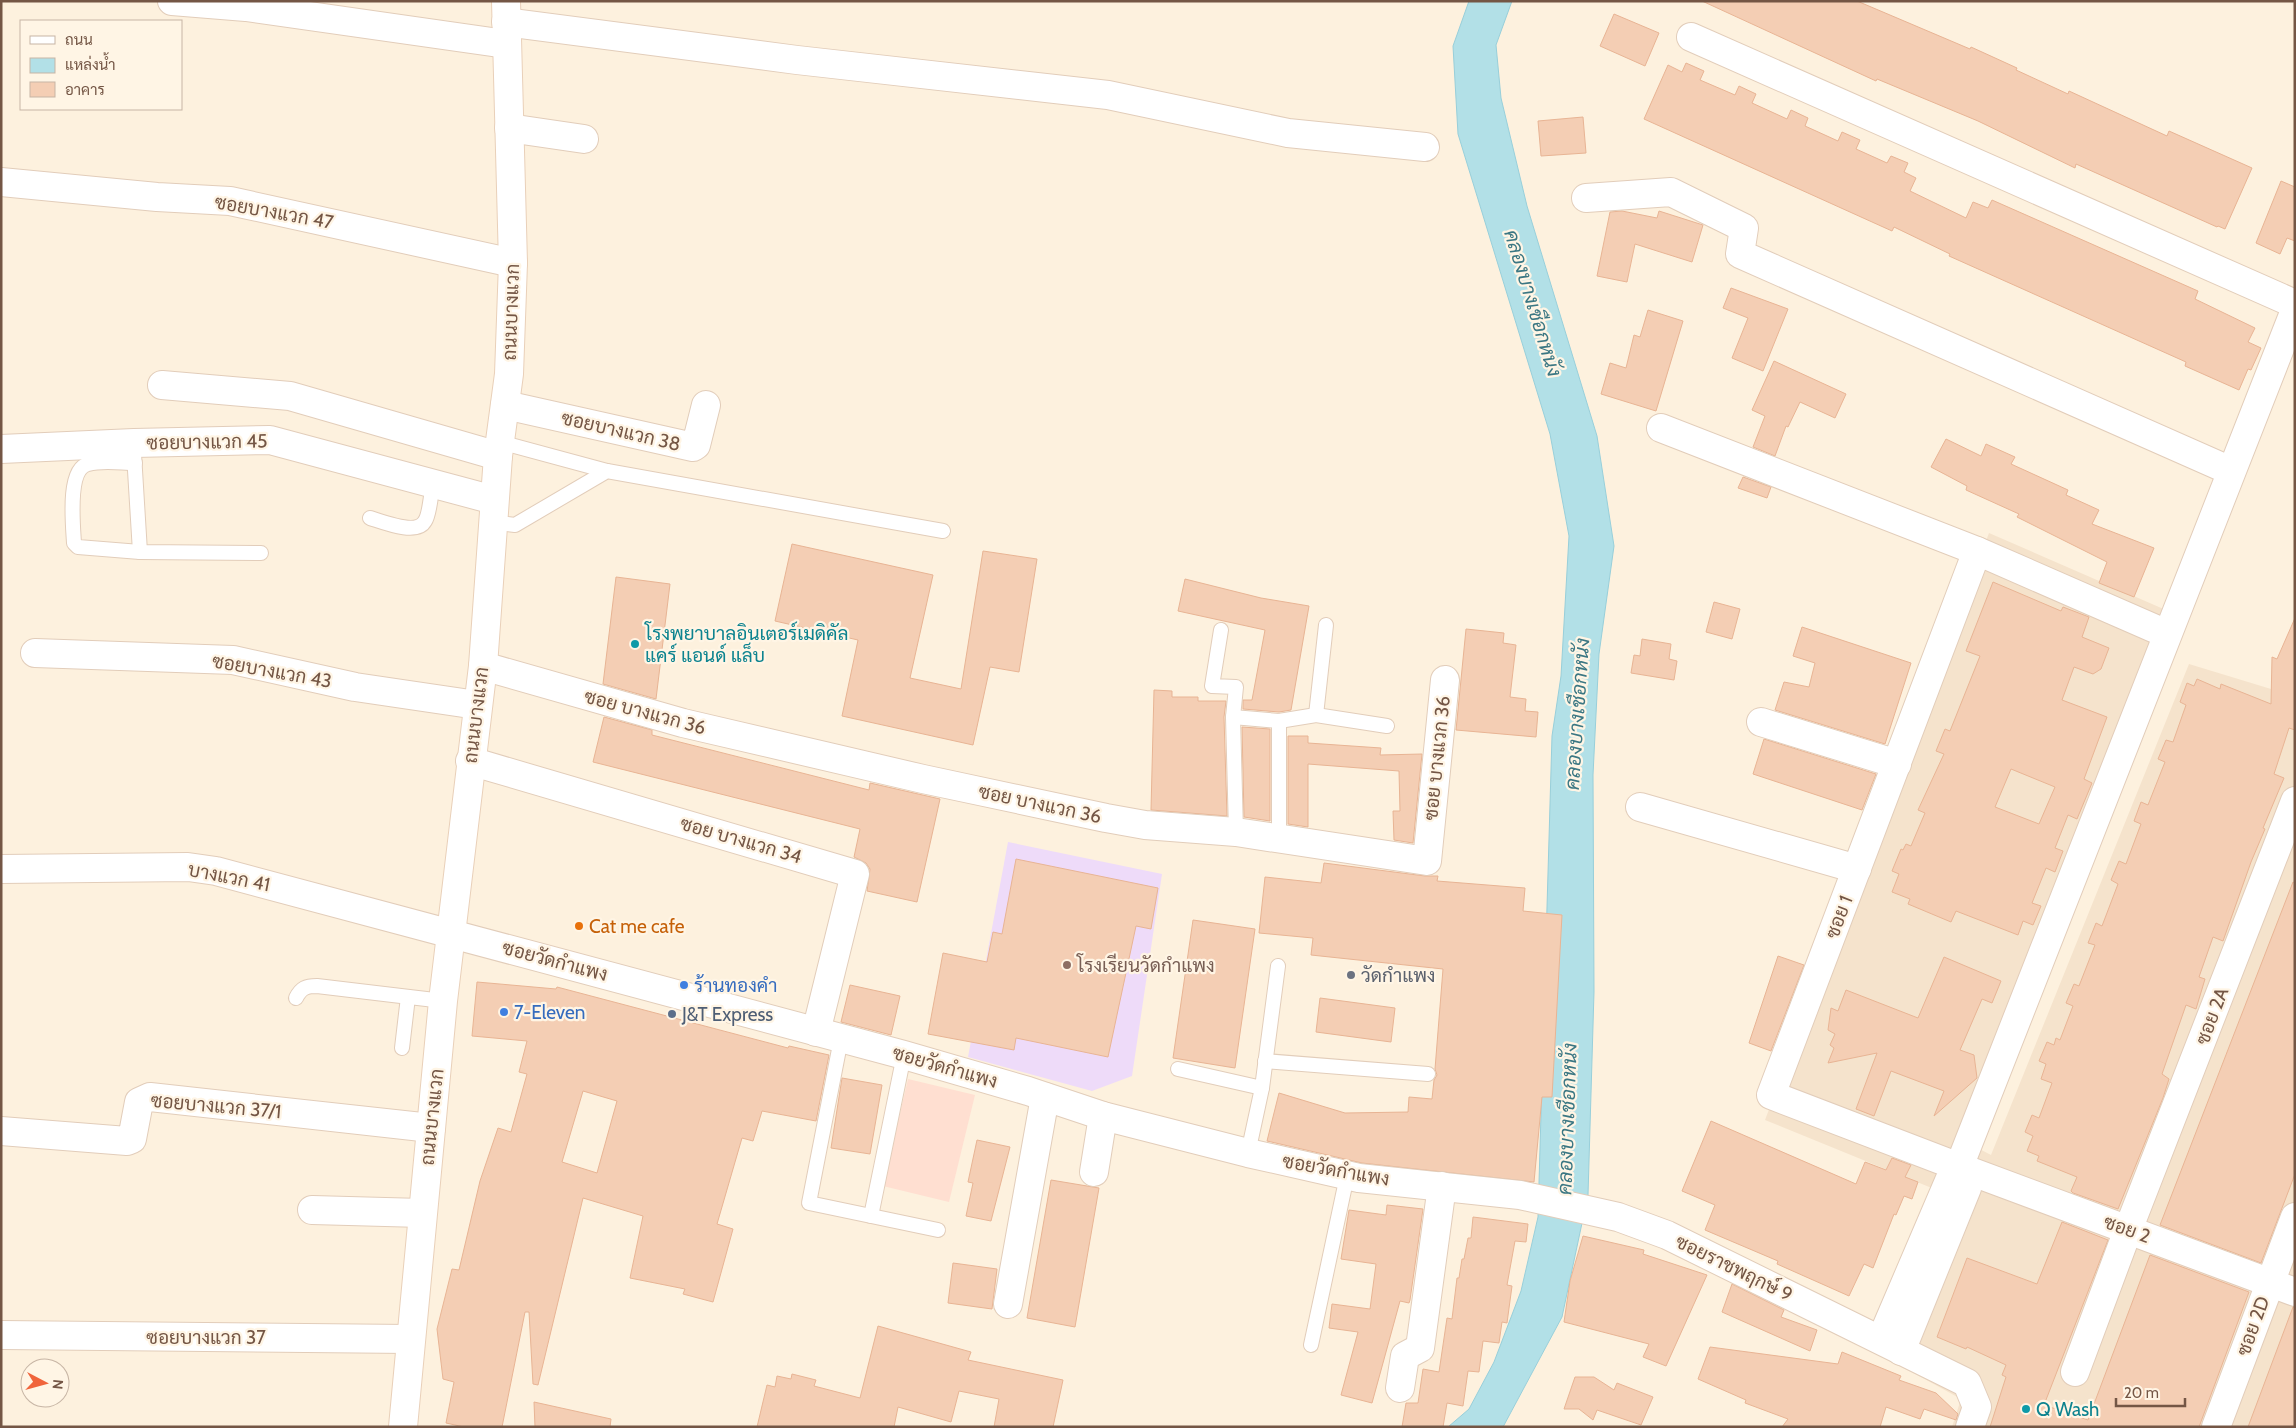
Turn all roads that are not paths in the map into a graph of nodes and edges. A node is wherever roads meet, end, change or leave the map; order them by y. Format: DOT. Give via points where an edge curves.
graph roads {
  1 [pos="172,1"];
  2 [pos="506,22"];
  3 [pos="1691,37"];
  4 [pos="509,128"];
  5 [pos="584,139"];
  6 [pos="1425,147"];
  7 [pos="1,182"];
  8 [pos="1586,198"];
  9 [pos="513,263"];
  10 [pos="2295,304"];
  11 [pos="2295,310"];
  12 [pos="162,385"];
  13 [pos="505,405"];
  14 [pos="706,405"];
  15 [pos="1661,428"];
  16 [pos="1,449"];
  17 [pos="499,449"];
  18 [pos="134,453"];
  19 [pos="607,470"];
  20 [pos="2231,471"];
  21 [pos="432,483"];
  22 [pos="493,511"];
  23 [pos="370,518"];
  24 [pos="943,531"];
  25 [pos="1977,551"];
  26 [pos="140,552"];
  27 [pos="261,553"];
  28 [pos="1326,625"];
  29 [pos="1221,630"];
  30 [pos="2167,634"];
  31 [pos="35,653"];
  32 [pos="483,666"];
  33 [pos="1445,680"];
  34 [pos="477,705"];
  35 [pos="1316,715"];
  36 [pos="1233,717"];
  37 [pos="1279,721"];
  38 [pos="1761,722"];
  39 [pos="1387,726"];
  40 [pos="470,760"];
  41 [pos="1897,764"];
  42 [pos="2295,801"];
  43 [pos="1640,807"];
  44 [pos="1236,832"];
  45 [pos="1279,839"];
  46 [pos="1,869"];
  47 [pos="1857,869"];
  48 [pos="451,933"];
  49 [pos="1278,966"];
  50 [pos="408,997"];
  51 [pos="296,998"];
  52 [pos="443,1001"];
  53 [pos="828,1035"];
  54 [pos="402,1048"];
  55 [pos="904,1055"];
  56 [pos="1265,1061"];
  57 [pos="1178,1069"];
  58 [pos="1428,1074"];
  59 [pos="1262,1088"];
  60 [pos="1045,1097"];
  61 [pos="1104,1116"];
  62 [pos="431,1128"];
  63 [pos="1,1132"];
  64 [pos="1248,1153"];
  65 [pos="1959,1167"];
  66 [pos="1094,1172"];
  67 [pos="1347,1176"];
  68 [pos="1442,1186"];
  69 [pos="312,1210"];
  70 [pos="422,1212"];
  71 [pos="871,1216"];
  72 [pos="2295,1217"];
  73 [pos="938,1230"];
  74 [pos="2128,1230"];
  75 [pos="2269,1282"];
  76 [pos="2295,1292"];
  77 [pos="1008,1304"];
  78 [pos="1,1335"];
  79 [pos="410,1339"];
  80 [pos="1311,1345"];
  81 [pos="1891,1346"];
  82 [pos="2075,1372"];
  83 [pos="1400,1388"];
  84 [pos="403,1427"];
  85 [pos="1970,1427"];
  86 [pos="2216,1427"];
  1 -- 2 [label="street"];
  2 -- 4 [label="street, ถนนบางแวก"];
  2 -- 6 [label="street" via="797,60 1108,95 1288,133"];
  3 -- 10 [label="street"];
  4 -- 5 [label="street"];
  4 -- 9 [label="street, ถนนบางแวก"];
  7 -- 9 [label="street, ซอยบางแวก 47" via="157,197 230,200"];
  8 -- 20 [label="street" via="1671,192 1744,228 1740,254"];
  9 -- 13 [label="street, ถนนบางแวก"];
  11 -- 20 [label="street"];
  12 -- 17 [label="street" via="290,396"];
  13 -- 14 [label="street, ซอยบางแวก 38" via="693,447"];
  13 -- 17 [label="street, ถนนบางแวก"];
  15 -- 25 [label="street"];
  16 -- 18 [label="street, ซอยบางแวก 45"];
  17 -- 19 [label="lane"];
  17 -- 22 [label="street, ถนนบางแวก"];
  18 -- 21 [label="street, ซอยบางแวก 45" via="270,440"];
  18 -- 26 [label="lane"];
  18 -- 26 [label="lane" via="90,463 78,470 72,504 74,543 84,548"];
  19 -- 22 [label="lane" via="516,525"];
  19 -- 24 [label="lane"];
  20 -- 30 [label="street"];
  21 -- 22 [label="street, ซอยบางแวก 45"];
  21 -- 23 [label="lane" via="425,521 418,527 405,528"];
  22 -- 32 [label="street, ถนนบางแวก"];
  25 -- 30 [label="street"];
  25 -- 41 [label="street, ซอย 1"];
  26 -- 27 [label="lane"];
  28 -- 35 [label="lane"];
  29 -- 36 [label="lane" via="1212,686 1236,687"];
  30 -- 65 [label="street"];
  31 -- 34 [label="street, ซอยบางแวก 43" via="233,660 355,687"];
  32 -- 34 [label="street, ถนนบางแวก"];
  32 -- 44 [label="street, ซอย บางแวก 36" via="683,723 923,779 1135,823"];
  33 -- 45 [label="street, ซอย บางแวก 36" via="1427,861"];
  34 -- 40 [label="street, ถนนบางแวก"];
  35 -- 37 [label="lane"];
  35 -- 39 [label="lane"];
  36 -- 37 [label="lane"];
  36 -- 44 [label="lane"];
  37 -- 45 [label="lane"];
  38 -- 41 [label="street"];
  40 -- 48 [label="street, ถนนบางแวก"];
  40 -- 53 [label="street, ซอย บางแวก 34" via="855,874"];
  41 -- 47 [label="street, ซอย 1"];
  42 -- 74 [label="street, ซอย 2A"];
  43 -- 47 [label="street"];
  44 -- 45 [label="street, ซอย บางแวก 36"];
  46 -- 48 [label="street, บางแวก 41" via="188,867 216,871"];
  47 -- 65 [label="street, ซอย 1" via="1771,1095"];
  48 -- 52 [label="street, ถนนบางแวก"];
  48 -- 53 [label="street, ซอยวัดกำแพง"];
  49 -- 56 [label="lane"];
  50 -- 51 [label="lane" via="311,986 299,991"];
  50 -- 52 [label="lane"];
  50 -- 54 [label="lane"];
  52 -- 62 [label="street, ถนนบางแวก"];
  53 -- 55 [label="street, ซอยวัดกำแพง"];
  53 -- 71 [label="lane" via="809,1203"];
  55 -- 60 [label="street, ซอยวัดกำแพง"];
  55 -- 71 [label="lane"];
  56 -- 58 [label="lane"];
  56 -- 59 [label="lane"];
  57 -- 59 [label="lane"];
  59 -- 64 [label="lane"];
  60 -- 61 [label="street, ซอยวัดกำแพง"];
  60 -- 77 [label="street"];
  61 -- 64 [label="street, ซอยวัดกำแพง"];
  61 -- 66 [label="street"];
  62 -- 63 [label="street, ซอยบางแวก 37/1" via="150,1097 139,1102 135,1132 127,1141"];
  62 -- 70 [label="street, ถนนบางแวก"];
  64 -- 67 [label="street, ซอยวัดกำแพง"];
  65 -- 74 [label="street, ซอย 2"];
  65 -- 81 [label="street" via="1949,1181"];
  67 -- 68 [label="street, ซอยวัดกำแพง"];
  67 -- 80 [label="lane"];
  68 -- 81 [label="street, ซอยราชพฤกษ์ 9" via="1530,1197 1618,1217 1667,1235"];
  68 -- 83 [label="street" via="1420,1348 1405,1356"];
  69 -- 70 [label="street"];
  70 -- 79 [label="street, ถนนบางแวก"];
  71 -- 73 [label="lane"];
  72 -- 75 [label="street, ซอย 2D"];
  74 -- 75 [label="street, ซอย 2"];
  74 -- 82 [label="street, ซอย 2A"];
  75 -- 76 [label="street, ซอย 2"];
  75 -- 86 [label="street, ซอย 2D"];
  78 -- 79 [label="street, ซอยบางแวก 37"];
  79 -- 84 [label="street, ถนนบางแวก"];
  81 -- 85 [label="street, ซอยราชพฤกษ์ 9" via="1967,1383 1977,1408"];
}
